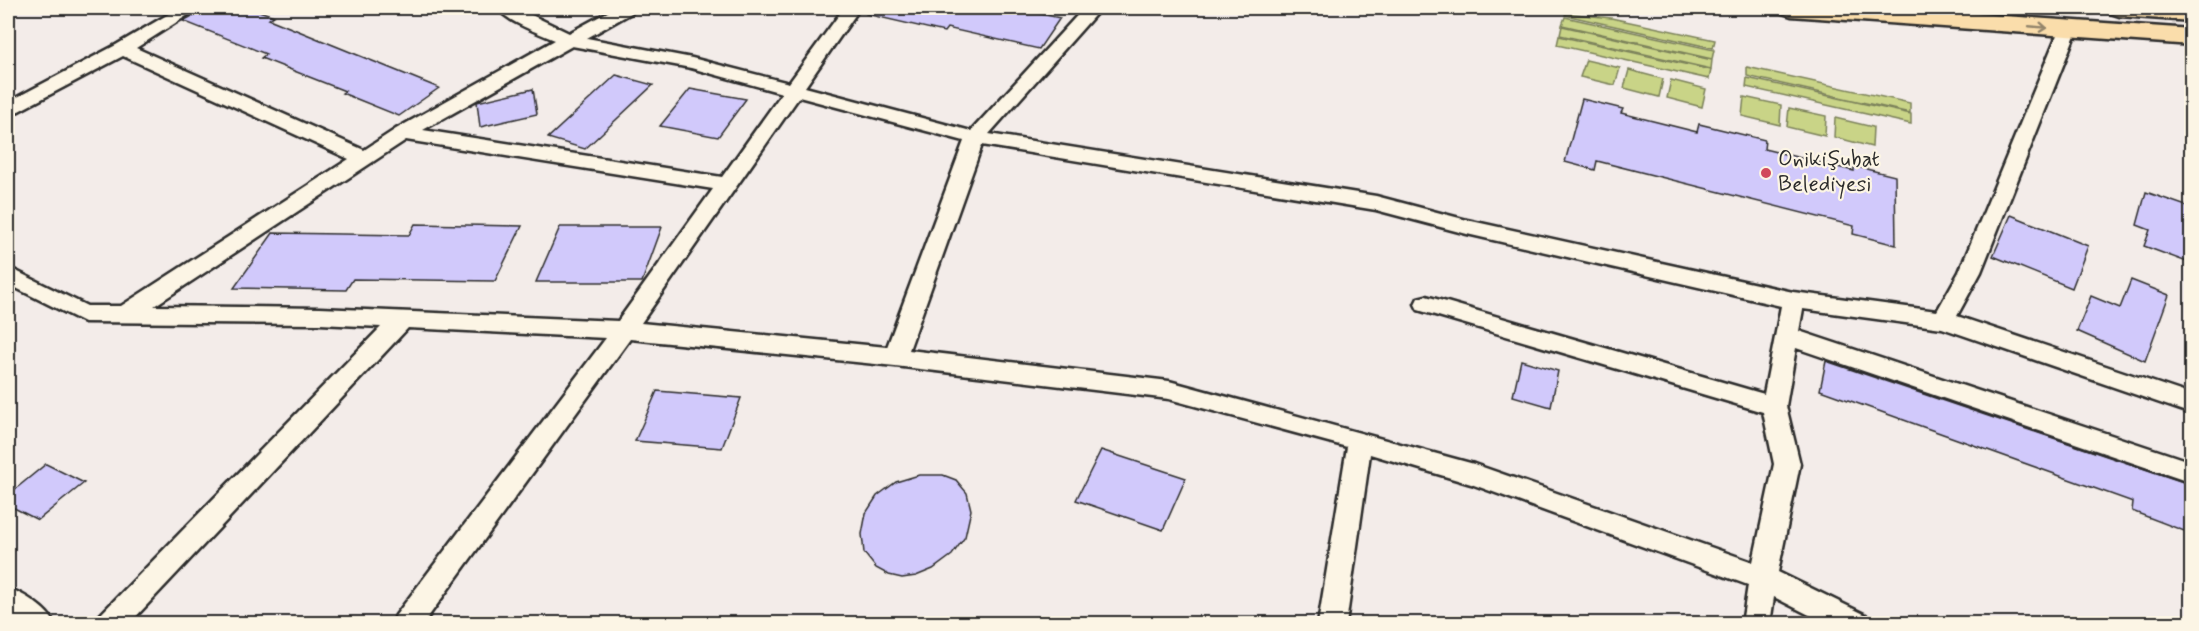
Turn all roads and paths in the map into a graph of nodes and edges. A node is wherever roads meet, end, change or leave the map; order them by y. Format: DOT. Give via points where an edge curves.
graph roads {
  1 [pos="190,8"];
  2 [pos="506,8"];
  3 [pos="627,8"];
  4 [pos="852,8"];
  5 [pos="1093,8"];
  6 [pos="1791,8"];
  7 [pos="2119,8"];
  8 [pos="2192,13"];
  9 [pos="2068,30"];
  10 [pos="2192,37"];
  11 [pos="569,40"];
  12 [pos="122,49"];
  13 [pos="794,88"];
  14 [pos="8,109"];
  15 [pos="404,133"];
  16 [pos="975,138"];
  17 [pos="365,158"];
  18 [pos="726,184"];
  19 [pos="8,275"];
  20 [pos="1793,300"];
  21 [pos="1426,304"];
  22 [pos="127,314"];
  23 [pos="402,320"];
  24 [pos="1944,320"];
  25 [pos="624,330"];
  26 [pos="1787,336"];
  27 [pos="895,357"];
  28 [pos="2191,401"];
  29 [pos="1774,406"];
  30 [pos="1360,441"];
  31 [pos="2192,472"];
  32 [pos="1762,578"];
  33 [pos="8,600"];
  34 [pos="41,624"];
  35 [pos="110,624"];
  36 [pos="406,624"];
  37 [pos="1332,624"];
  38 [pos="1756,624"];
  39 [pos="1856,624"];
  1 -- 12 [label="street"];
  2 -- 11 [label="street"];
  3 -- 11 [label="street"];
  4 -- 13 [label="street"];
  5 -- 16 [label="street"];
  6 -- 9 [label="main road, one-way"];
  7 -- 8 [label="main road"];
  9 -- 10 [label="main road"];
  9 -- 24 [label="street" via="1970,272"];
  11 -- 13 [label="street" via="692,63"];
  11 -- 15 [label="street"];
  12 -- 14 [label="street"];
  12 -- 17 [label="street"];
  13 -- 16 [label="street"];
  13 -- 18 [label="street"];
  15 -- 17 [label="street"];
  15 -- 18 [label="street"];
  16 -- 20 [label="street" via="1376,203"];
  16 -- 27 [label="street"];
  17 -- 22 [label="street"];
  18 -- 25 [label="street"];
  19 -- 22 [label="street" via="84,314"];
  20 -- 24 [label="street"];
  20 -- 26 [label="street"];
  21 -- 29 [label="street"];
  22 -- 23 [label="street"];
  23 -- 25 [label="street"];
  23 -- 35 [label="street"];
  24 -- 28 [label="street"];
  25 -- 27 [label="street"];
  25 -- 36 [label="street"];
  26 -- 29 [label="street"];
  26 -- 31 [label="street"];
  27 -- 30 [label="street" via="1168,390"];
  29 -- 32 [label="street" via="1787,464"];
  30 -- 32 [label="street" via="1474,474"];
  30 -- 37 [label="street"];
  32 -- 38 [label="street"];
  32 -- 39 [label="street"];
  33 -- 34 [label="street"];
}
